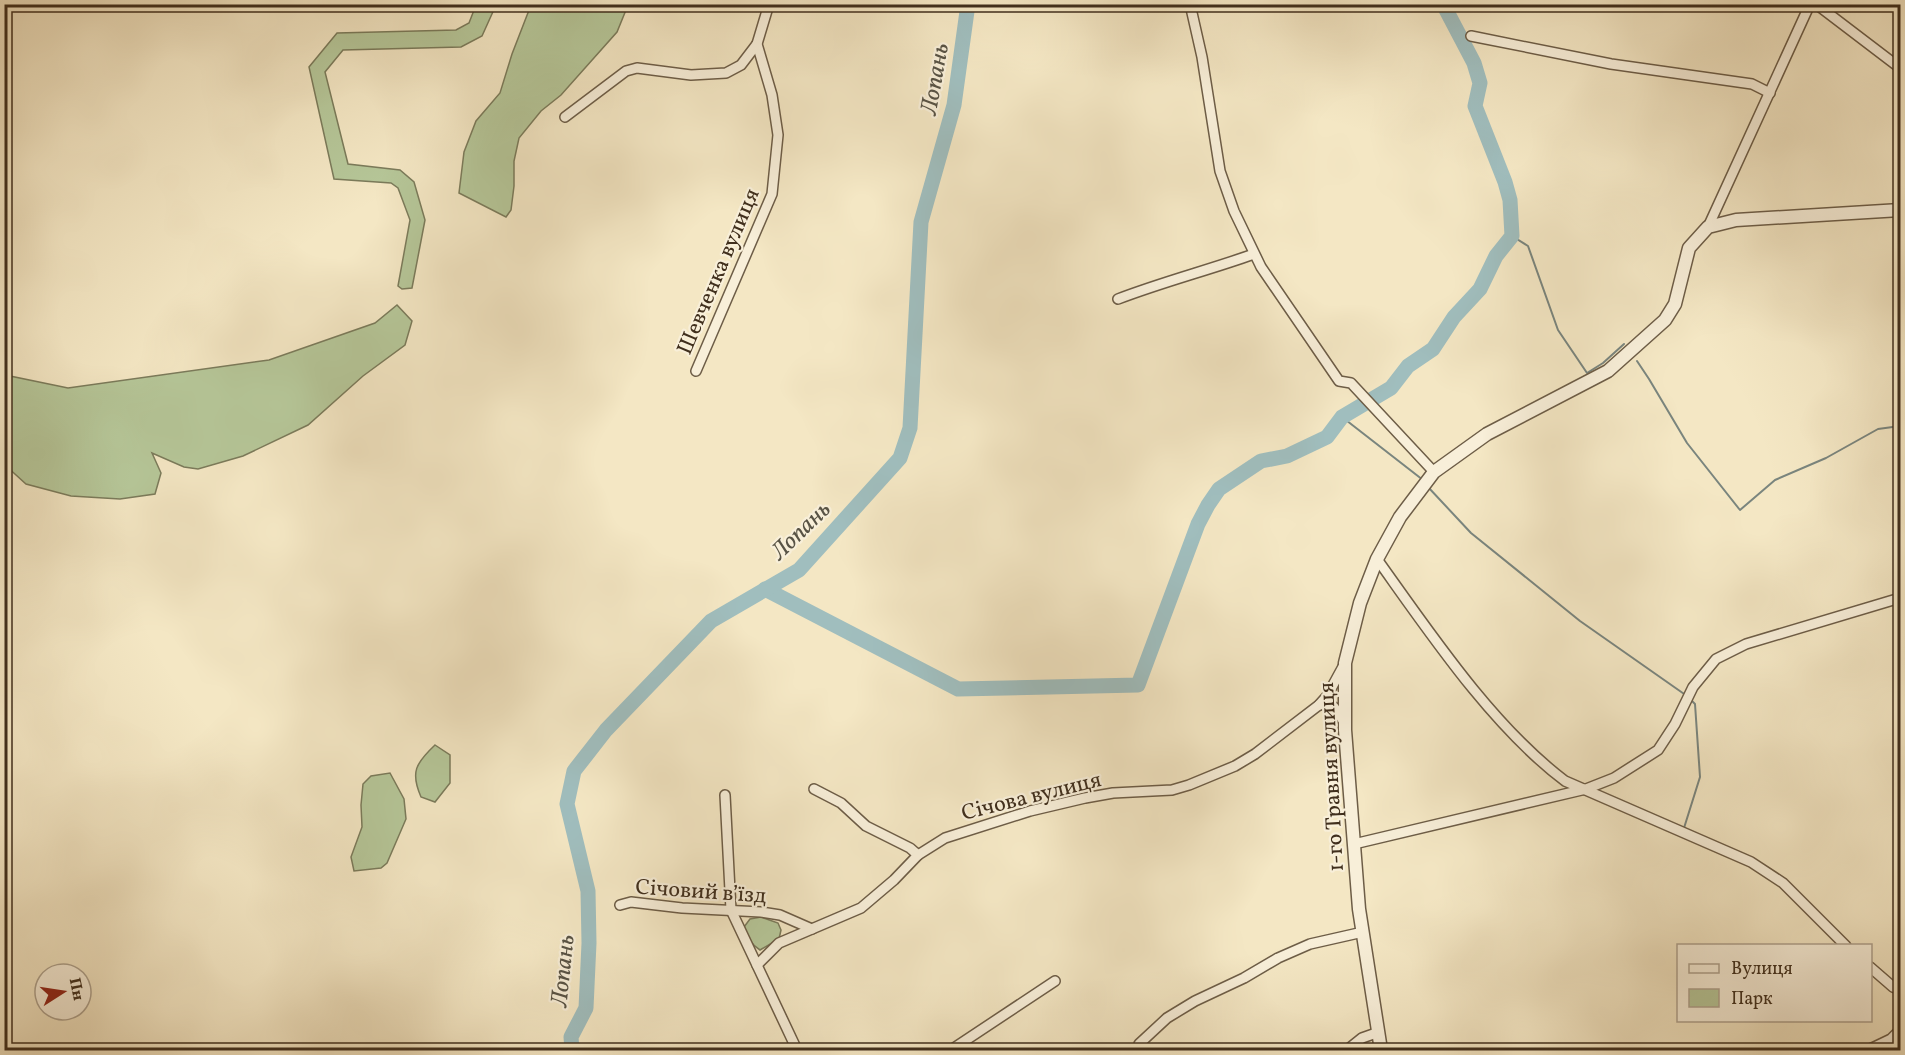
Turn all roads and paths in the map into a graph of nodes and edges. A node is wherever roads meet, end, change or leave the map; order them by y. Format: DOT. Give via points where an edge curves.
graph roads {
  1 [pos="769,4"];
  2 [pos="1190,4"];
  3 [pos="1809,4"];
  4 [pos="1816,4"];
  5 [pos="1471,36"];
  6 [pos="757,44"];
  7 [pos="1900,68"];
  8 [pos="1770,93"];
  9 [pos="565,117"];
  10 [pos="1900,210"];
  11 [pos="1708,227"];
  12 [pos="1254,254"];
  13 [pos="1118,299"];
  14 [pos="696,371"];
  15 [pos="1434,471"];
  16 [pos="1377,559"];
  17 [pos="1900,598"];
  18 [pos="1345,663"];
  19 [pos="1319,705"];
  20 [pos="1345,724"];
  21 [pos="814,789"];
  22 [pos="1586,789"];
  23 [pos="725,795"];
  24 [pos="1354,844"];
  25 [pos="918,855"];
  26 [pos="620,905"];
  27 [pos="731,910"];
  28 [pos="812,929"];
  29 [pos="1363,932"];
  30 [pos="1845,944"];
  31 [pos="757,965"];
  32 [pos="1872,969"];
  33 [pos="1055,981"];
  34 [pos="1900,990"];
  35 [pos="1900,1030"];
  36 [pos="1379,1032"];
  37 [pos="1139,1044"];
  38 [pos="797,1050"];
  39 [pos="951,1050"];
  40 [pos="1347,1050"];
  41 [pos="1381,1050"];
  42 [pos="1868,1050"];
  1 -- 6 [label="street"];
  2 -- 12 [label="street" via="1220,171"];
  3 -- 8 [label="street, 1-го Травня вулиця"];
  4 -- 7 [label="street"];
  5 -- 8 [label="street" via="1611,64 1752,84"];
  6 -- 9 [label="street" via="741,65 726,73 691,75 637,68 626,71"];
  6 -- 14 [label="street, Шевченка вулиця" via="772,95 778,135 772,194"];
  8 -- 11 [label="street, 1-го Травня вулиця"];
  10 -- 11 [label="street" via="1736,220"];
  11 -- 15 [label="street, 1-го Травня вулиця" via="1689,248 1675,304 1665,320 1608,371 1487,434"];
  12 -- 13 [label="street"];
  12 -- 15 [label="street" via="1339,381 1352,383"];
  15 -- 16 [label="street, 1-го Травня вулиця" via="1400,517"];
  16 -- 18 [label="street, 1-го Травня вулиця" via="1360,603"];
  16 -- 22 [label="street" via="1492,710 1545,766 1565,781"];
  17 -- 22 [label="street" via="1746,644 1716,659 1693,687 1658,750 1614,778"];
  18 -- 19 [label="street, Січова вулиця"];
  18 -- 20 [label="street, 1-го Травня вулиця"];
  19 -- 20 [label="street" via="1334,707"];
  19 -- 25 [label="street, Січова вулиця" via="1255,754 1196,783 1172,790 1113,793 1030,811 945,838"];
  20 -- 24 [label="street, 1-го Травня вулиця"];
  21 -- 25 [label="street" via="841,803 866,826"];
  22 -- 24 [label="street"];
  22 -- 30 [label="street" via="1751,862 1783,883"];
  23 -- 27 [label="street"];
  24 -- 29 [label="street, 1-го Травня вулиця"];
  25 -- 28 [label="street, Січова вулиця" via="861,908"];
  26 -- 27 [label="street, Січовий в’їзд" via="631,902"];
  27 -- 28 [label="street, Січовий в’їзд" via="780,915"];
  27 -- 31 [label="street"];
  28 -- 31 [label="street, Січова вулиця" via="779,944"];
  29 -- 36 [label="street, 1-го Травня вулиця"];
  29 -- 37 [label="street" via="1310,944 1278,958 1167,1018"];
  31 -- 38 [label="street"];
  32 -- 34 [label="street"];
  33 -- 39 [label="street"];
  35 -- 42 [label="street"];
  36 -- 40 [label="street" via="1362,1038"];
  36 -- 41 [label="street, 1-го Травня вулиця"];
}
